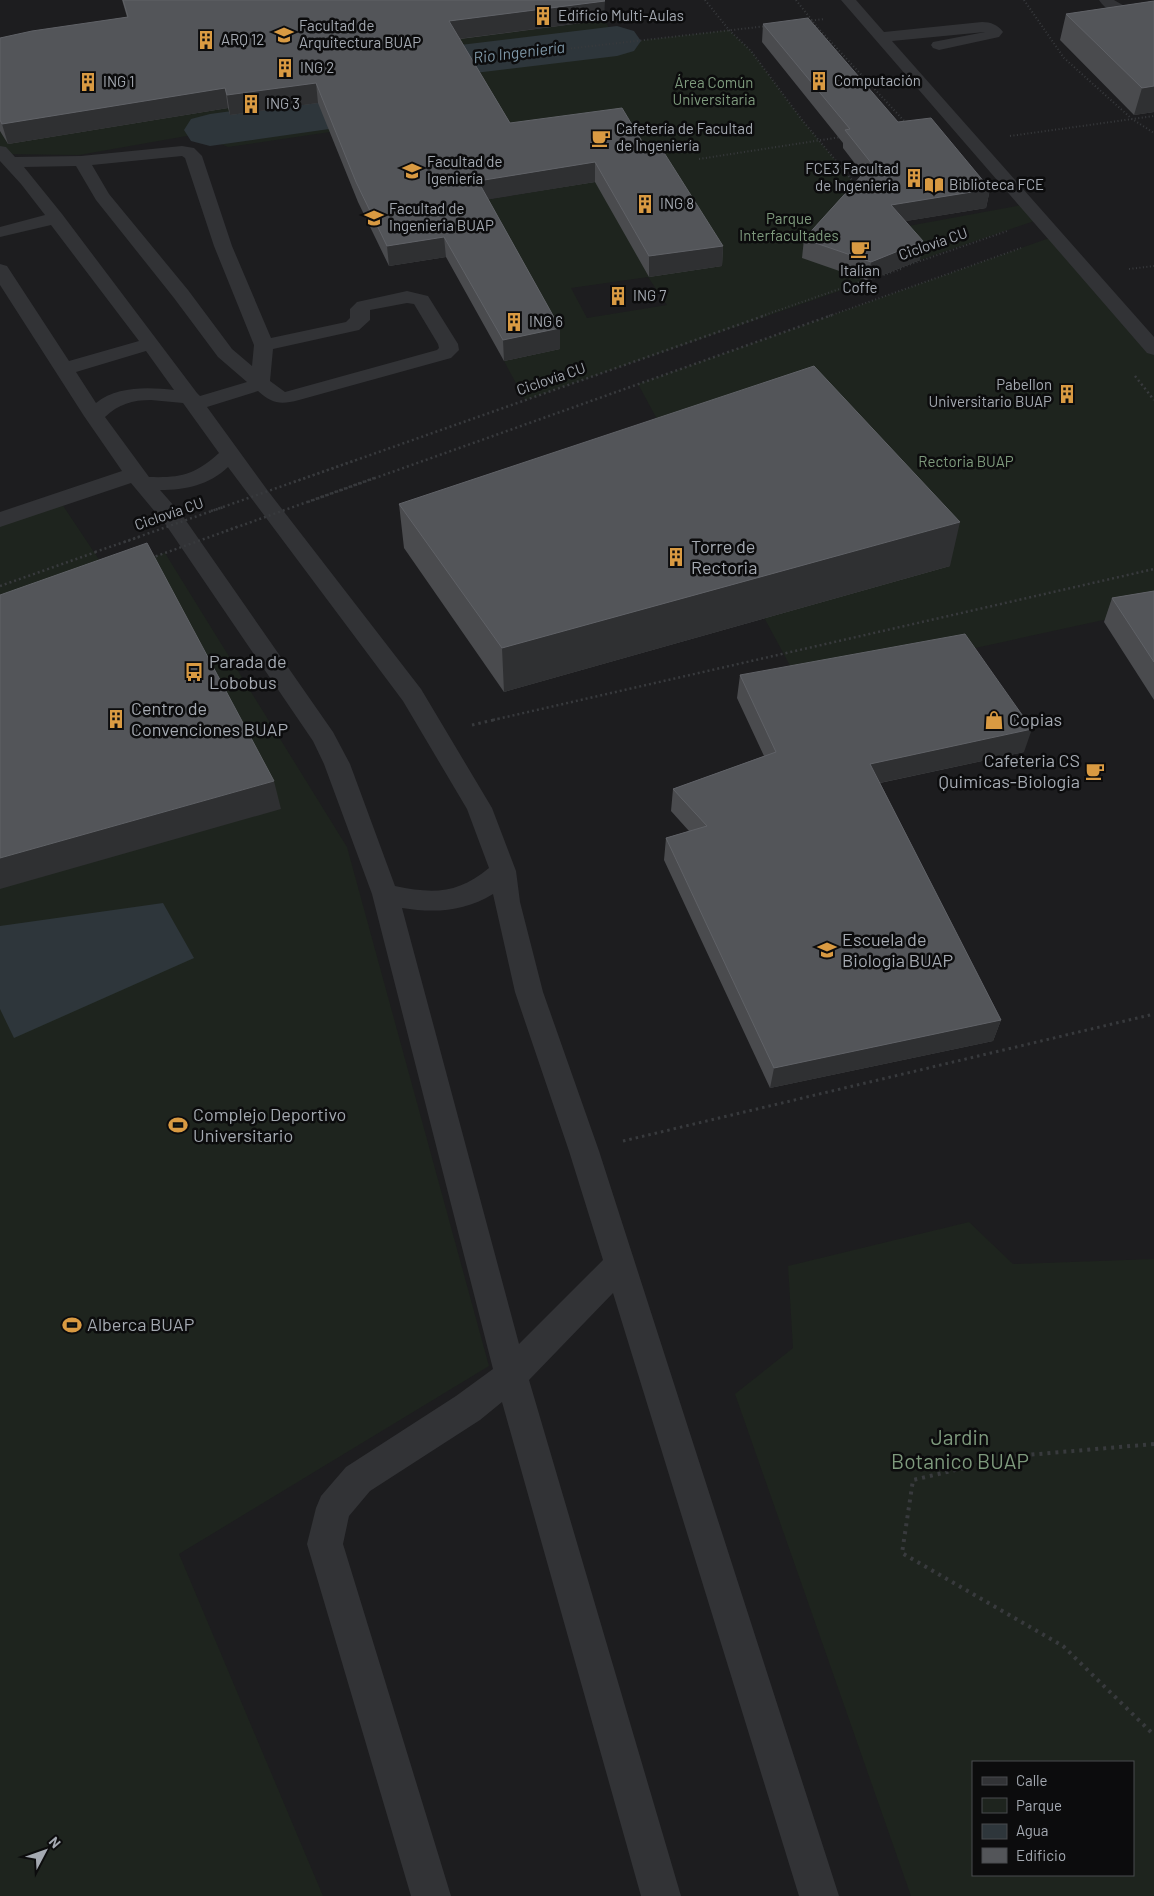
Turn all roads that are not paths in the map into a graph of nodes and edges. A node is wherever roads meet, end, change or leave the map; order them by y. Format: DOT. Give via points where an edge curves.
graph roads {
  1 [pos="848,0"];
  2 [pos="1106,0"];
  3 [pos="1154,17"];
  4 [pos="881,37"];
  5 [pos="938,45"];
  6 [pos="5,157"];
  7 [pos="81,160"];
  8 [pos="56,218"];
  9 [pos="0,232"];
  10 [pos="0,270"];
  11 [pos="151,344"];
  12 [pos="264,345"];
  13 [pos="1154,349"];
  14 [pos="64,369"];
  15 [pos="260,384"];
  16 [pos="194,401"];
  17 [pos="94,416"];
  18 [pos="230,453"];
  19 [pos="139,478"];
  20 [pos="0,520"];
  21 [pos="502,871"];
  22 [pos="385,894"];
  23 [pos="619,1265"];
  24 [pos="510,1376"];
  25 [pos="431,1896"];
  26 [pos="661,1896"];
  27 [pos="819,1896"];
  1 -- 4 [label="street"];
  2 -- 3 [label="street" via="1121,12"];
  4 -- 5 [label="street" via="982,27 995,32"];
  4 -- 13 [label="street"];
  6 -- 7 [label="street"];
  6 -- 8 [label="street"];
  7 -- 12 [label="street" via="182,151 193,156 223,246"];
  7 -- 15 [label="street" via="102,196 225,353"];
  8 -- 9 [label="street"];
  8 -- 11 [label="street"];
  10 -- 14 [label="street"];
  11 -- 14 [label="street"];
  11 -- 16 [label="street"];
  12 -- 15 [label="street"];
  12 -- 15 [label="street" via="352,326 360,320 360,309 364,306 407,297 421,300 448,344 448,350 444,354 284,398"];
  14 -- 17 [label="street"];
  15 -- 16 [label="street"];
  16 -- 17 [label="street" via="158,394 131,394 112,401"];
  16 -- 18 [label="street"];
  17 -- 19 [label="street"];
  18 -- 19 [label="street" via="208,474 188,481 170,484"];
  18 -- 21 [label="street" via="412,695 479,808"];
  19 -- 20 [label="street"];
  19 -- 22 [label="street" via="177,540 324,738 337,764"];
  21 -- 22 [label="street" via="488,885 469,896 442,902 419,902"];
  21 -- 23 [label="street" via="529,992"];
  22 -- 24 [label="street"];
  23 -- 24 [label="street"];
  23 -- 27 [label="street"];
  24 -- 25 [label="street" via="468,1408 358,1479 333,1508 325,1544"];
  24 -- 26 [label="street"];
}
